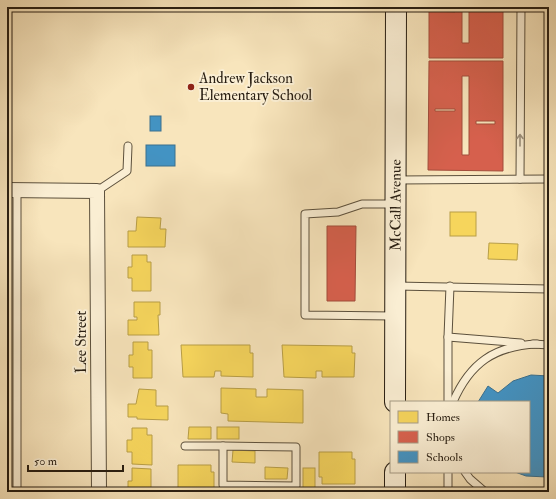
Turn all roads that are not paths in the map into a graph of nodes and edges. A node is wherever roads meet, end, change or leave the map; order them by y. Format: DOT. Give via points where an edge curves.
graph roads {
  1 [pos="396,7"];
  2 [pos="521,7"];
  3 [pos="128,146"];
  4 [pos="520,179"];
  5 [pos="396,180"];
  6 [pos="549,180"];
  7 [pos="10,188"];
  8 [pos="97,191"];
  9 [pos="396,204"];
  10 [pos="395,286"];
  11 [pos="450,286"];
  12 [pos="549,289"];
  13 [pos="395,316"];
  14 [pos="448,337"];
  15 [pos="537,344"];
  16 [pos="549,345"];
  17 [pos="395,401"];
  18 [pos="448,401"];
  19 [pos="454,401"];
  20 [pos="185,446"];
  21 [pos="224,446"];
  22 [pos="395,473"];
  23 [pos="448,473"];
  24 [pos="466,473"];
  25 [pos="261,489"];
  26 [pos="17,492"];
  27 [pos="99,492"];
  28 [pos="395,492"];
  29 [pos="448,492"];
  30 [pos="485,492"];
  1 -- 5 [label="main road, McCall Avenue"];
  4 -- 2 [label="lane, one-way"];
  3 -- 8 [label="lane" via="127,171"];
  4 -- 5 [label="lane"];
  4 -- 6 [label="lane"];
  5 -- 9 [label="main road, McCall Avenue"];
  7 -- 8 [label="street"];
  7 -- 26 [label="lane"];
  8 -- 27 [label="street, Lee Street"];
  9 -- 10 [label="main road, McCall Avenue"];
  9 -- 13 [label="lane" via="362,204 338,212 305,214 305,315"];
  10 -- 11 [label="lane"];
  10 -- 13 [label="main road, McCall Avenue"];
  11 -- 12 [label="lane"];
  11 -- 14 [label="lane"];
  13 -- 17 [label="main road, McCall Avenue"];
  14 -- 15 [label="lane"];
  14 -- 18 [label="lane"];
  15 -- 16 [label="lane"];
  15 -- 19 [label="lane" via="506,348 491,355 467,376"];
  20 -- 21 [label="lane"];
  21 -- 25 [label="lane" via="223,486"];
  21 -- 25 [label="lane" via="296,447 296,486"];
  22 -- 28 [label="main road"];
  23 -- 29 [label="lane"];
  24 -- 30 [label="lane"];
}
